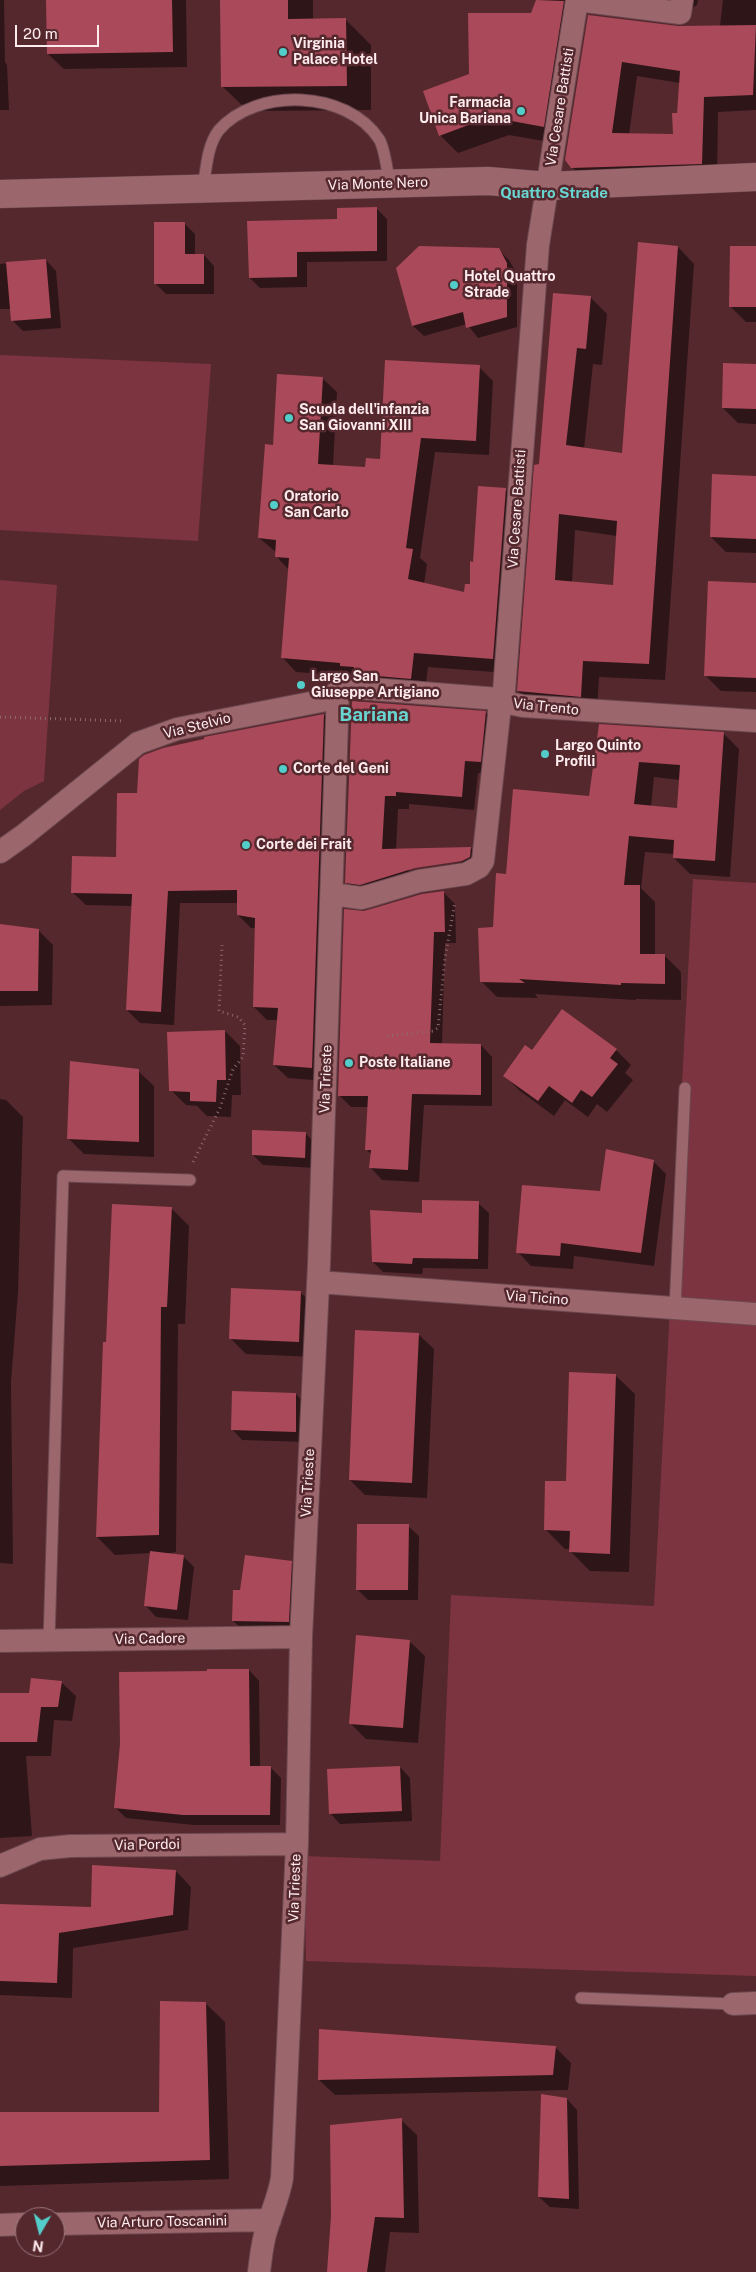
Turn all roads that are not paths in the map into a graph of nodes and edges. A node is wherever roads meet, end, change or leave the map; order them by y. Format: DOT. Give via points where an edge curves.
graph roads {
  1 [pos="577,0"];
  2 [pos="682,0"];
  3 [pos="756,176"];
  4 [pos="390,184"];
  5 [pos="548,186"];
  6 [pos="203,189"];
  7 [pos="0,194"];
  8 [pos="338,691"];
  9 [pos="499,699"];
  10 [pos="756,721"];
  11 [pos="0,852"];
  12 [pos="332,894"];
  13 [pos="685,1088"];
  14 [pos="190,1180"];
  15 [pos="318,1282"];
  16 [pos="675,1309"];
  17 [pos="756,1314"];
  18 [pos="301,1637"];
  19 [pos="0,1641"];
  20 [pos="49,1641"];
  21 [pos="297,1844"];
  22 [pos="0,1866"];
  23 [pos="581,1998"];
  24 [pos="756,2002"];
  25 [pos="733,2004"];
  26 [pos="270,2220"];
  27 [pos="15,2224"];
  28 [pos="65,2224"];
  29 [pos="0,2225"];
  30 [pos="259,2272"];
  1 -- 2 [label="street" via="680,13"];
  1 -- 5 [label="street, Via Cesare Battisti"];
  3 -- 5 [label="street, Via Monte Nero"];
  4 -- 5 [label="street, Via Monte Nero" via="488,181"];
  4 -- 6 [label="street, Via Monte Nero"];
  4 -- 6 [label="lane" via="380,140 363,122 339,108 302,98 277,100 253,107 219,131 210,149"];
  5 -- 9 [label="street, Via Cesare Battisti" via="538,245 504,691"];
  6 -- 7 [label="street, Via Monte Nero"];
  8 -- 9 [label="street, Via Trento" via="351,686"];
  8 -- 11 [label="street, Via Stelvio" via="326,700 177,728 138,743"];
  8 -- 12 [label="street, Via Trieste"];
  9 -- 10 [label="street, Via Trento" via="508,704 542,707"];
  9 -- 12 [label="street, Via Cesare Battisti" via="483,861 473,871 418,881 361,898"];
  12 -- 15 [label="street, Via Trieste"];
  13 -- 16 [label="lane"];
  14 -- 20 [label="lane" via="63,1176"];
  15 -- 16 [label="street, Via Ticino"];
  15 -- 18 [label="street, Via Trieste"];
  16 -- 17 [label="street, Via Ticino"];
  18 -- 20 [label="street, Via Cadore"];
  18 -- 21 [label="street, Via Trieste"];
  19 -- 20 [label="street, Via Cadore"];
  21 -- 22 [label="street, Via Pordoi" via="70,1846 40,1849"];
  21 -- 26 [label="street, Via Trieste" via="282,2178"];
  23 -- 25 [label="lane"];
  24 -- 25 [label="street"];
  26 -- 28 [label="street, Via Arturo Toscanini"];
  26 -- 30 [label="street, Via Trieste"];
  27 -- 29 [label="street"];
}
